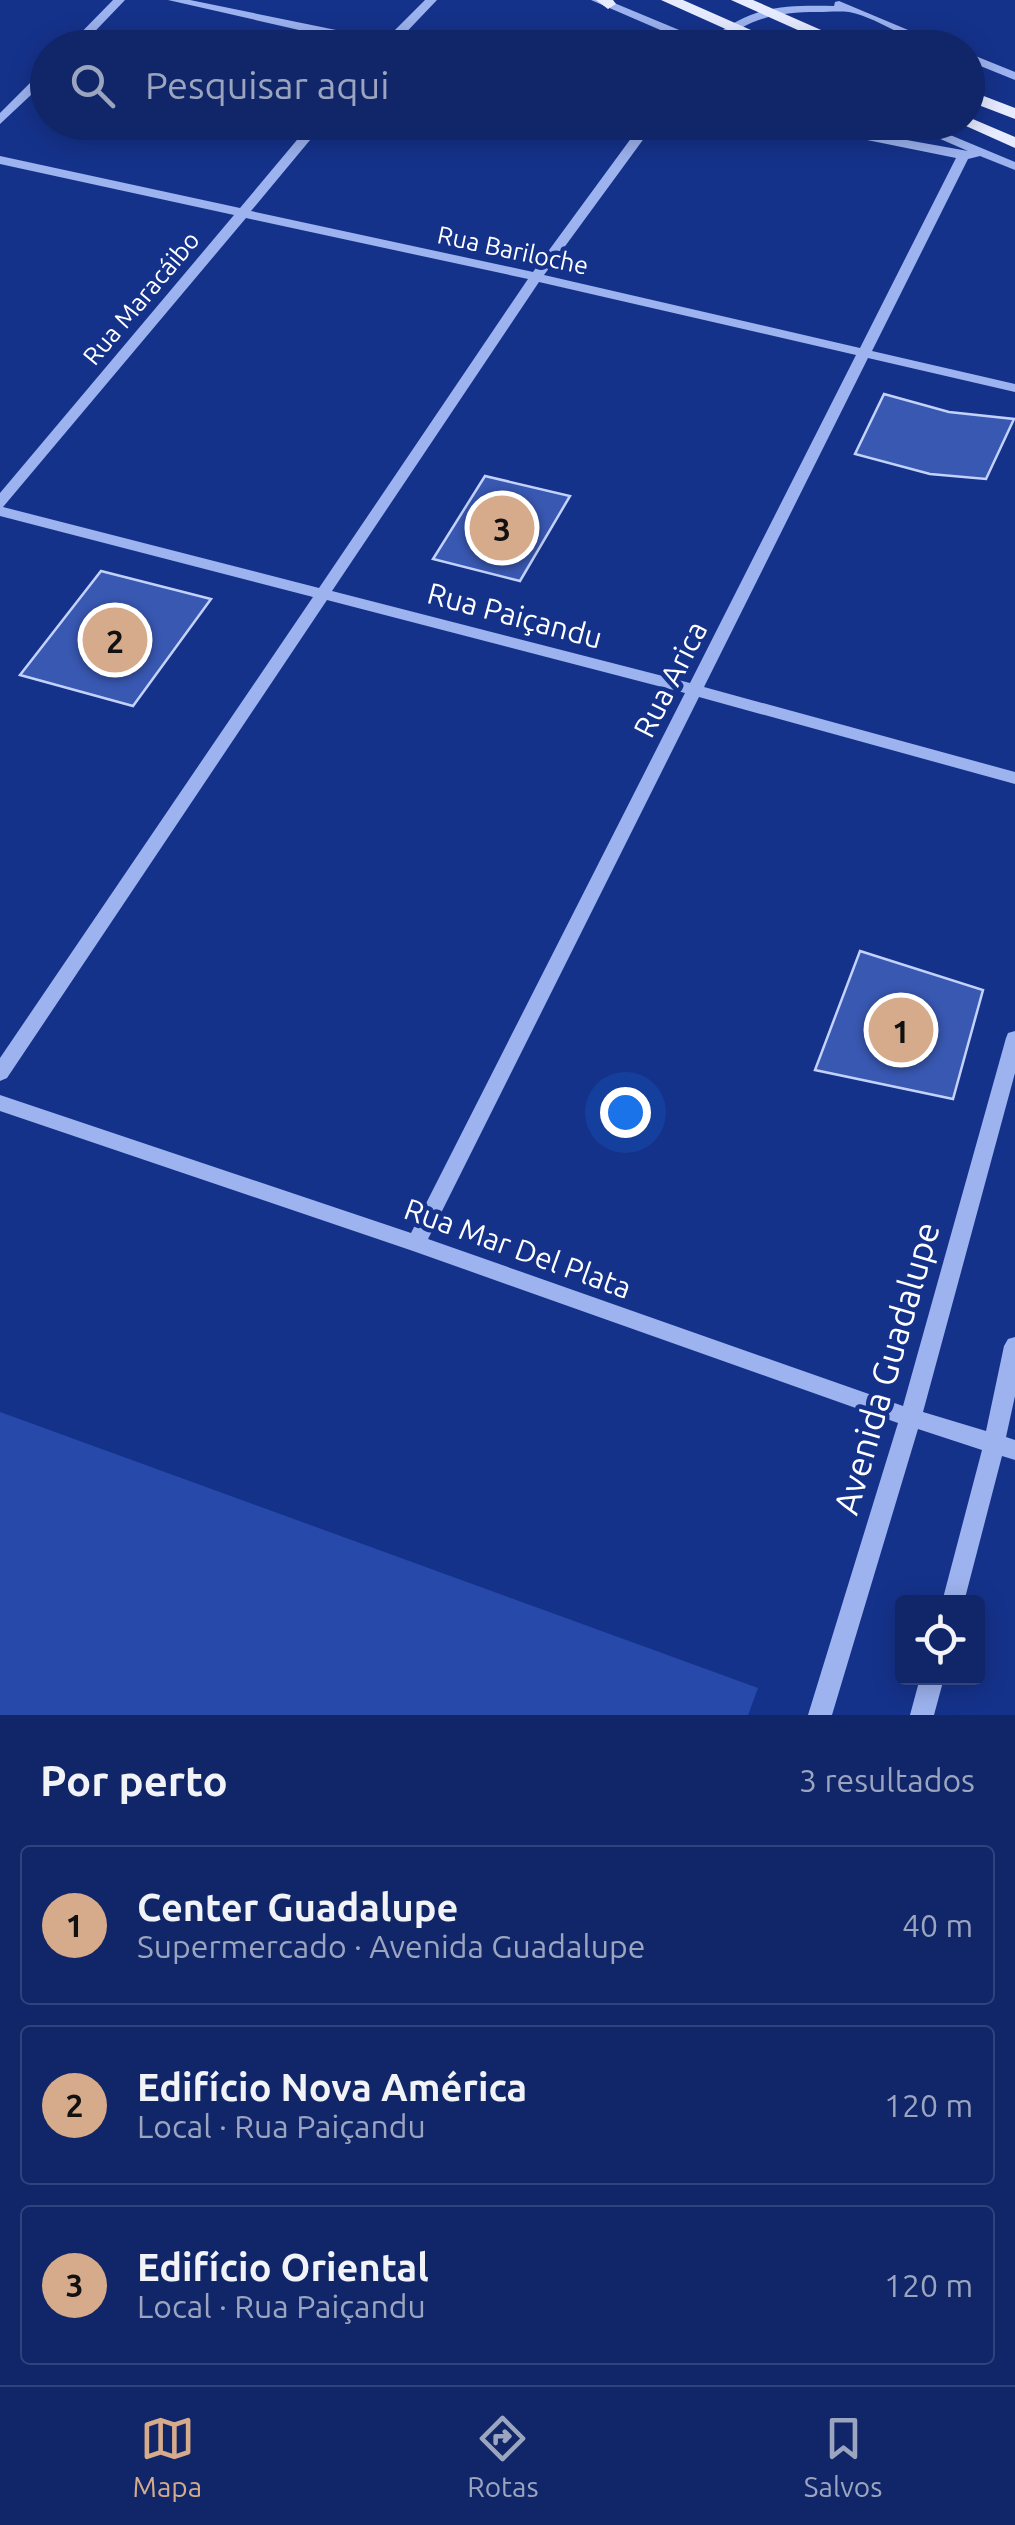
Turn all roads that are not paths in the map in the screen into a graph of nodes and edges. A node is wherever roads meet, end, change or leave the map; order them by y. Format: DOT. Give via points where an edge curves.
graph roads {
  1 [pos="119,0"];
  2 [pos="174,0"];
  3 [pos="431,0"];
  4 [pos="670,0"];
  5 [pos="739,0"];
  6 [pos="828,0"];
  7 [pos="603,2"];
  8 [pos="761,9"];
  9 [pos="850,9"];
  10 [pos="730,25"];
  11 [pos="90,30"];
  12 [pos="312,30"];
  13 [pos="402,30"];
  14 [pos="670,30"];
  15 [pos="725,30"];
  16 [pos="742,30"];
  17 [pos="811,30"];
  18 [pos="901,30"];
  19 [pos="985,64"];
  20 [pos="1015,76"];
  21 [pos="30,90"];
  22 [pos="985,102"];
  23 [pos="1015,114"];
  24 [pos="0,120"];
  25 [pos="985,130"];
  26 [pos="302,140"];
  27 [pos="637,140"];
  28 [pos="879,140"];
  29 [pos="952,140"];
  30 [pos="1015,143"];
  31 [pos="982,152"];
  32 [pos="963,156"];
  33 [pos="0,160"];
  34 [pos="1015,166"];
  35 [pos="238,214"];
  36 [pos="536,277"];
  37 [pos="864,353"];
  38 [pos="1015,388"];
  39 [pos="0,504"];
  40 [pos="0,512"];
  41 [pos="322,594"];
  42 [pos="695,690"];
  43 [pos="1015,778"];
  44 [pos="1015,1038"];
  45 [pos="0,1073"];
  46 [pos="0,1103"];
  47 [pos="416,1243"];
  48 [pos="1015,1346"];
  49 [pos="911,1417"];
  50 [pos="992,1440"];
  51 [pos="1015,1450"];
  52 [pos="955,1595"];
  53 [pos="930,1685"];
  54 [pos="820,1715"];
  55 [pos="922,1715"];
  1 -- 11 [label="street"];
  2 -- 12 [label="street"];
  3 -- 13 [label="street"];
  4 -- 10 [label="main road"];
  5 -- 8 [label="main road"];
  6 -- 9 [label="street"];
  7 -- 14 [label="street"];
  8 -- 9 [label="street"];
  8 -- 10 [label="street"];
  8 -- 17 [label="main road"];
  9 -- 18 [label="street"];
  10 -- 15 [label="street"];
  10 -- 16 [label="main road"];
  19 -- 20 [label="street"];
  21 -- 24 [label="street"];
  22 -- 23 [label="main road"];
  25 -- 30 [label="main road"];
  26 -- 35 [label="street, Rua Maracáibo"];
  27 -- 36 [label="street"];
  28 -- 32 [label="street"];
  29 -- 31 [label="street"];
  31 -- 32 [label="street"];
  31 -- 34 [label="street"];
  32 -- 37 [label="street, Rua Arica"];
  33 -- 35 [label="street, Rua Bariloche"];
  35 -- 36 [label="street, Rua Bariloche"];
  35 -- 39 [label="street, Rua Maracáibo"];
  36 -- 37 [label="street, Rua Bariloche"];
  36 -- 41 [label="street"];
  37 -- 38 [label="street, Rua Bariloche"];
  37 -- 42 [label="street, Rua Arica"];
  40 -- 41 [label="street, Rua Paiçandu"];
  41 -- 42 [label="street, Rua Paiçandu"];
  41 -- 45 [label="street"];
  42 -- 43 [label="street, Rua Paiçandu"];
  42 -- 47 [label="street, Rua Arica"];
  44 -- 49 [label="street, Avenida Guadalupe"];
  46 -- 47 [label="street, Rua Mar Del Plata"];
  47 -- 49 [label="street, Rua Mar Del Plata"];
  48 -- 50 [label="street"];
  49 -- 50 [label="street, Rua Mar Del Plata"];
  49 -- 54 [label="street, Avenida Guadalupe"];
  50 -- 51 [label="street, Rua Mar Del Plata"];
  50 -- 52 [label="street"];
  53 -- 55 [label="street"];
}
